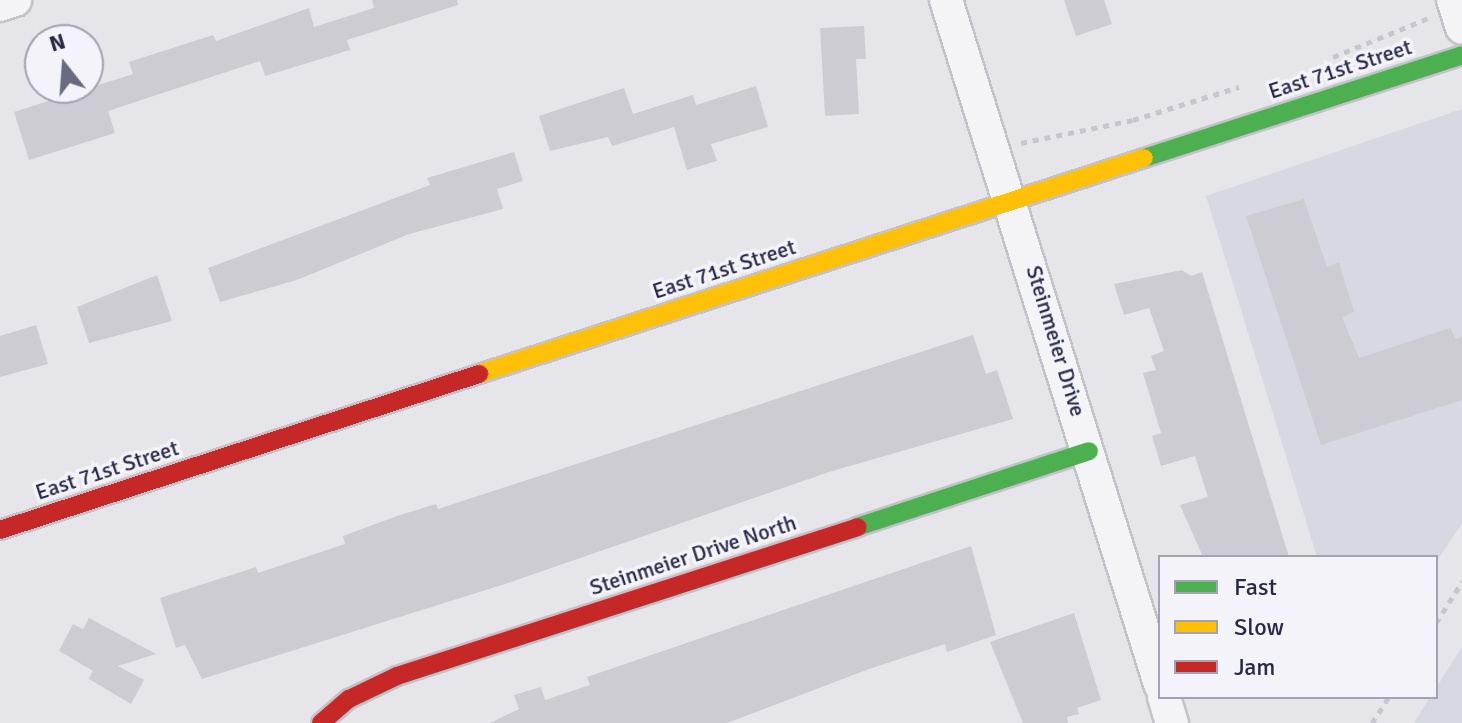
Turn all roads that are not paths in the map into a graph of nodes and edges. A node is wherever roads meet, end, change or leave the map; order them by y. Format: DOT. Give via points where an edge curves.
graph roads {
  1 [pos="15,0"];
  2 [pos="946,0"];
  3 [pos="0,5"];
  4 [pos="1462,55"];
  5 [pos="1012,200"];
  6 [pos="1089,451"];
  7 [pos="0,530"];
  8 [pos="1158,677"];
  9 [pos="1165,699"];
  10 [pos="321,723"];
  11 [pos="1172,723"];
  1 -- 3 [label="street"];
  2 -- 5 [label="street, Steinmeier Drive"];
  4 -- 5 [label="main road, East 71st Street"];
  5 -- 6 [label="street, Steinmeier Drive"];
  5 -- 7 [label="main road, East 71st Street"];
  6 -- 8 [label="street, Steinmeier Drive"];
  6 -- 10 [label="main road, Steinmeier Drive North" via="397,676 349,699"];
  9 -- 11 [label="street"];
}
